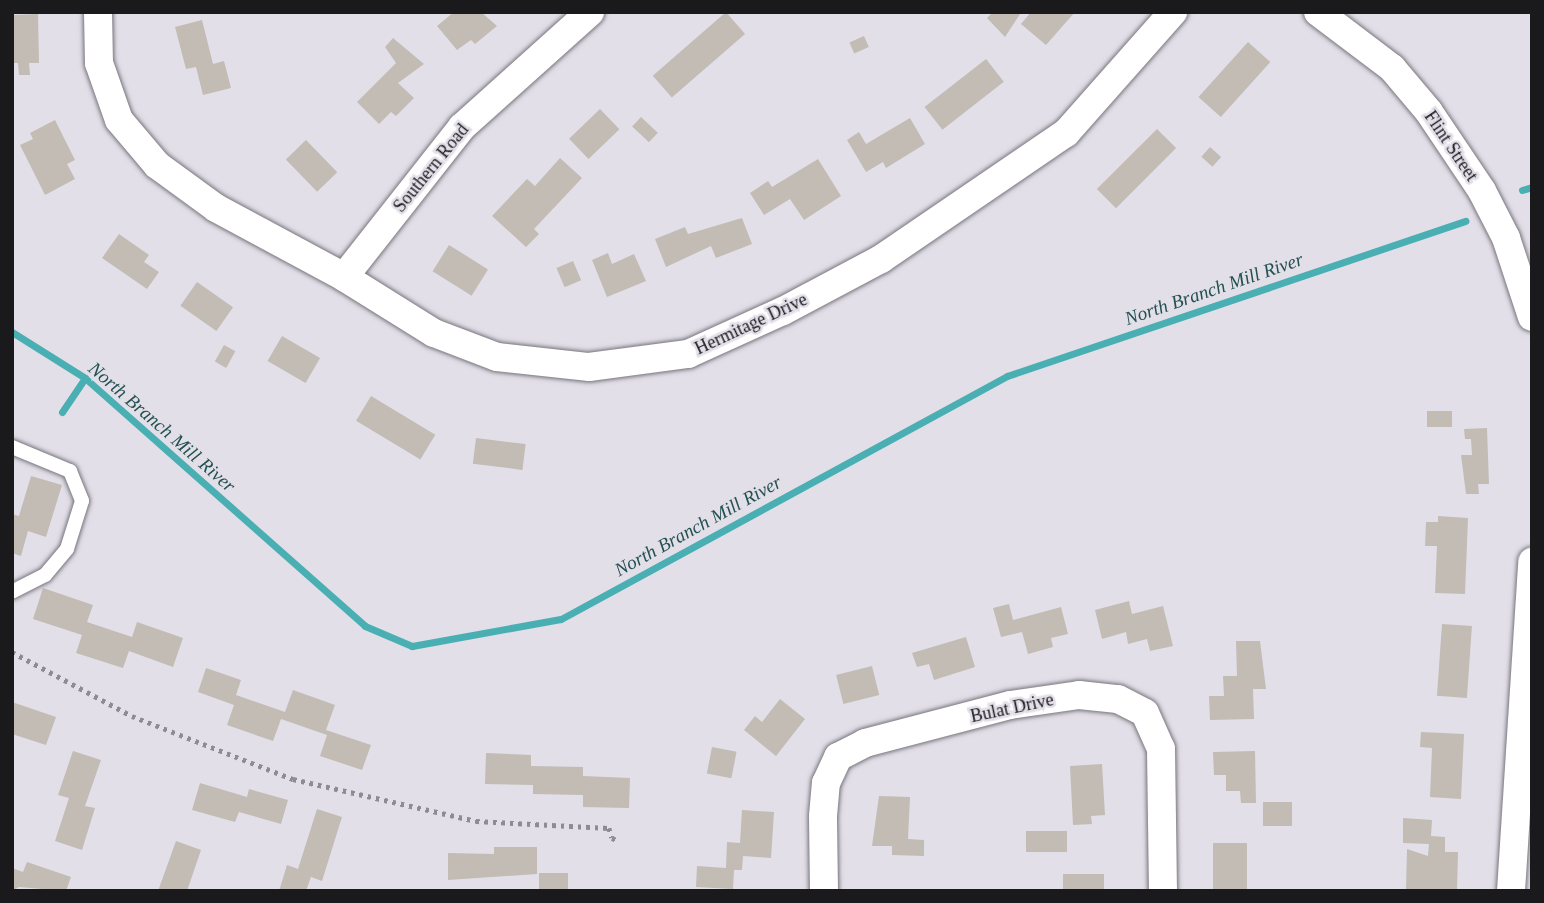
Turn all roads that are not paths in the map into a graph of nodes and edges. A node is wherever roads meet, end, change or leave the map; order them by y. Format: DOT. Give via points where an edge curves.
graph roads {
  1 [pos="98,12"];
  2 [pos="590,12"];
  3 [pos="1173,12"];
  4 [pos="1318,12"];
  5 [pos="344,277"];
  6 [pos="1532,317"];
  7 [pos="12,447"];
  8 [pos="1532,562"];
  9 [pos="12,592"];
  10 [pos="824,891"];
  11 [pos="1163,891"];
  12 [pos="1511,891"];
  1 -- 5 [label="street, Hermitage Drive" via="99,63 119,120 157,165 216,208"];
  2 -- 5 [label="street, Southern Road" via="462,127"];
  3 -- 5 [label="street, Hermitage Drive" via="1066,133 964,206 881,259 783,312 688,354 589,367 498,357 433,333"];
  4 -- 6 [label="street, Flint Street" via="1392,68 1435,122 1506,238"];
  7 -- 9 [label="lane" via="70,471 82,501 66,549 45,575"];
  8 -- 12 [label="street"];
  10 -- 11 [label="street, Bulat Drive" via="826,783 838,757 865,743 997,709 1079,695 1118,699 1145,713 1161,749"];
}
